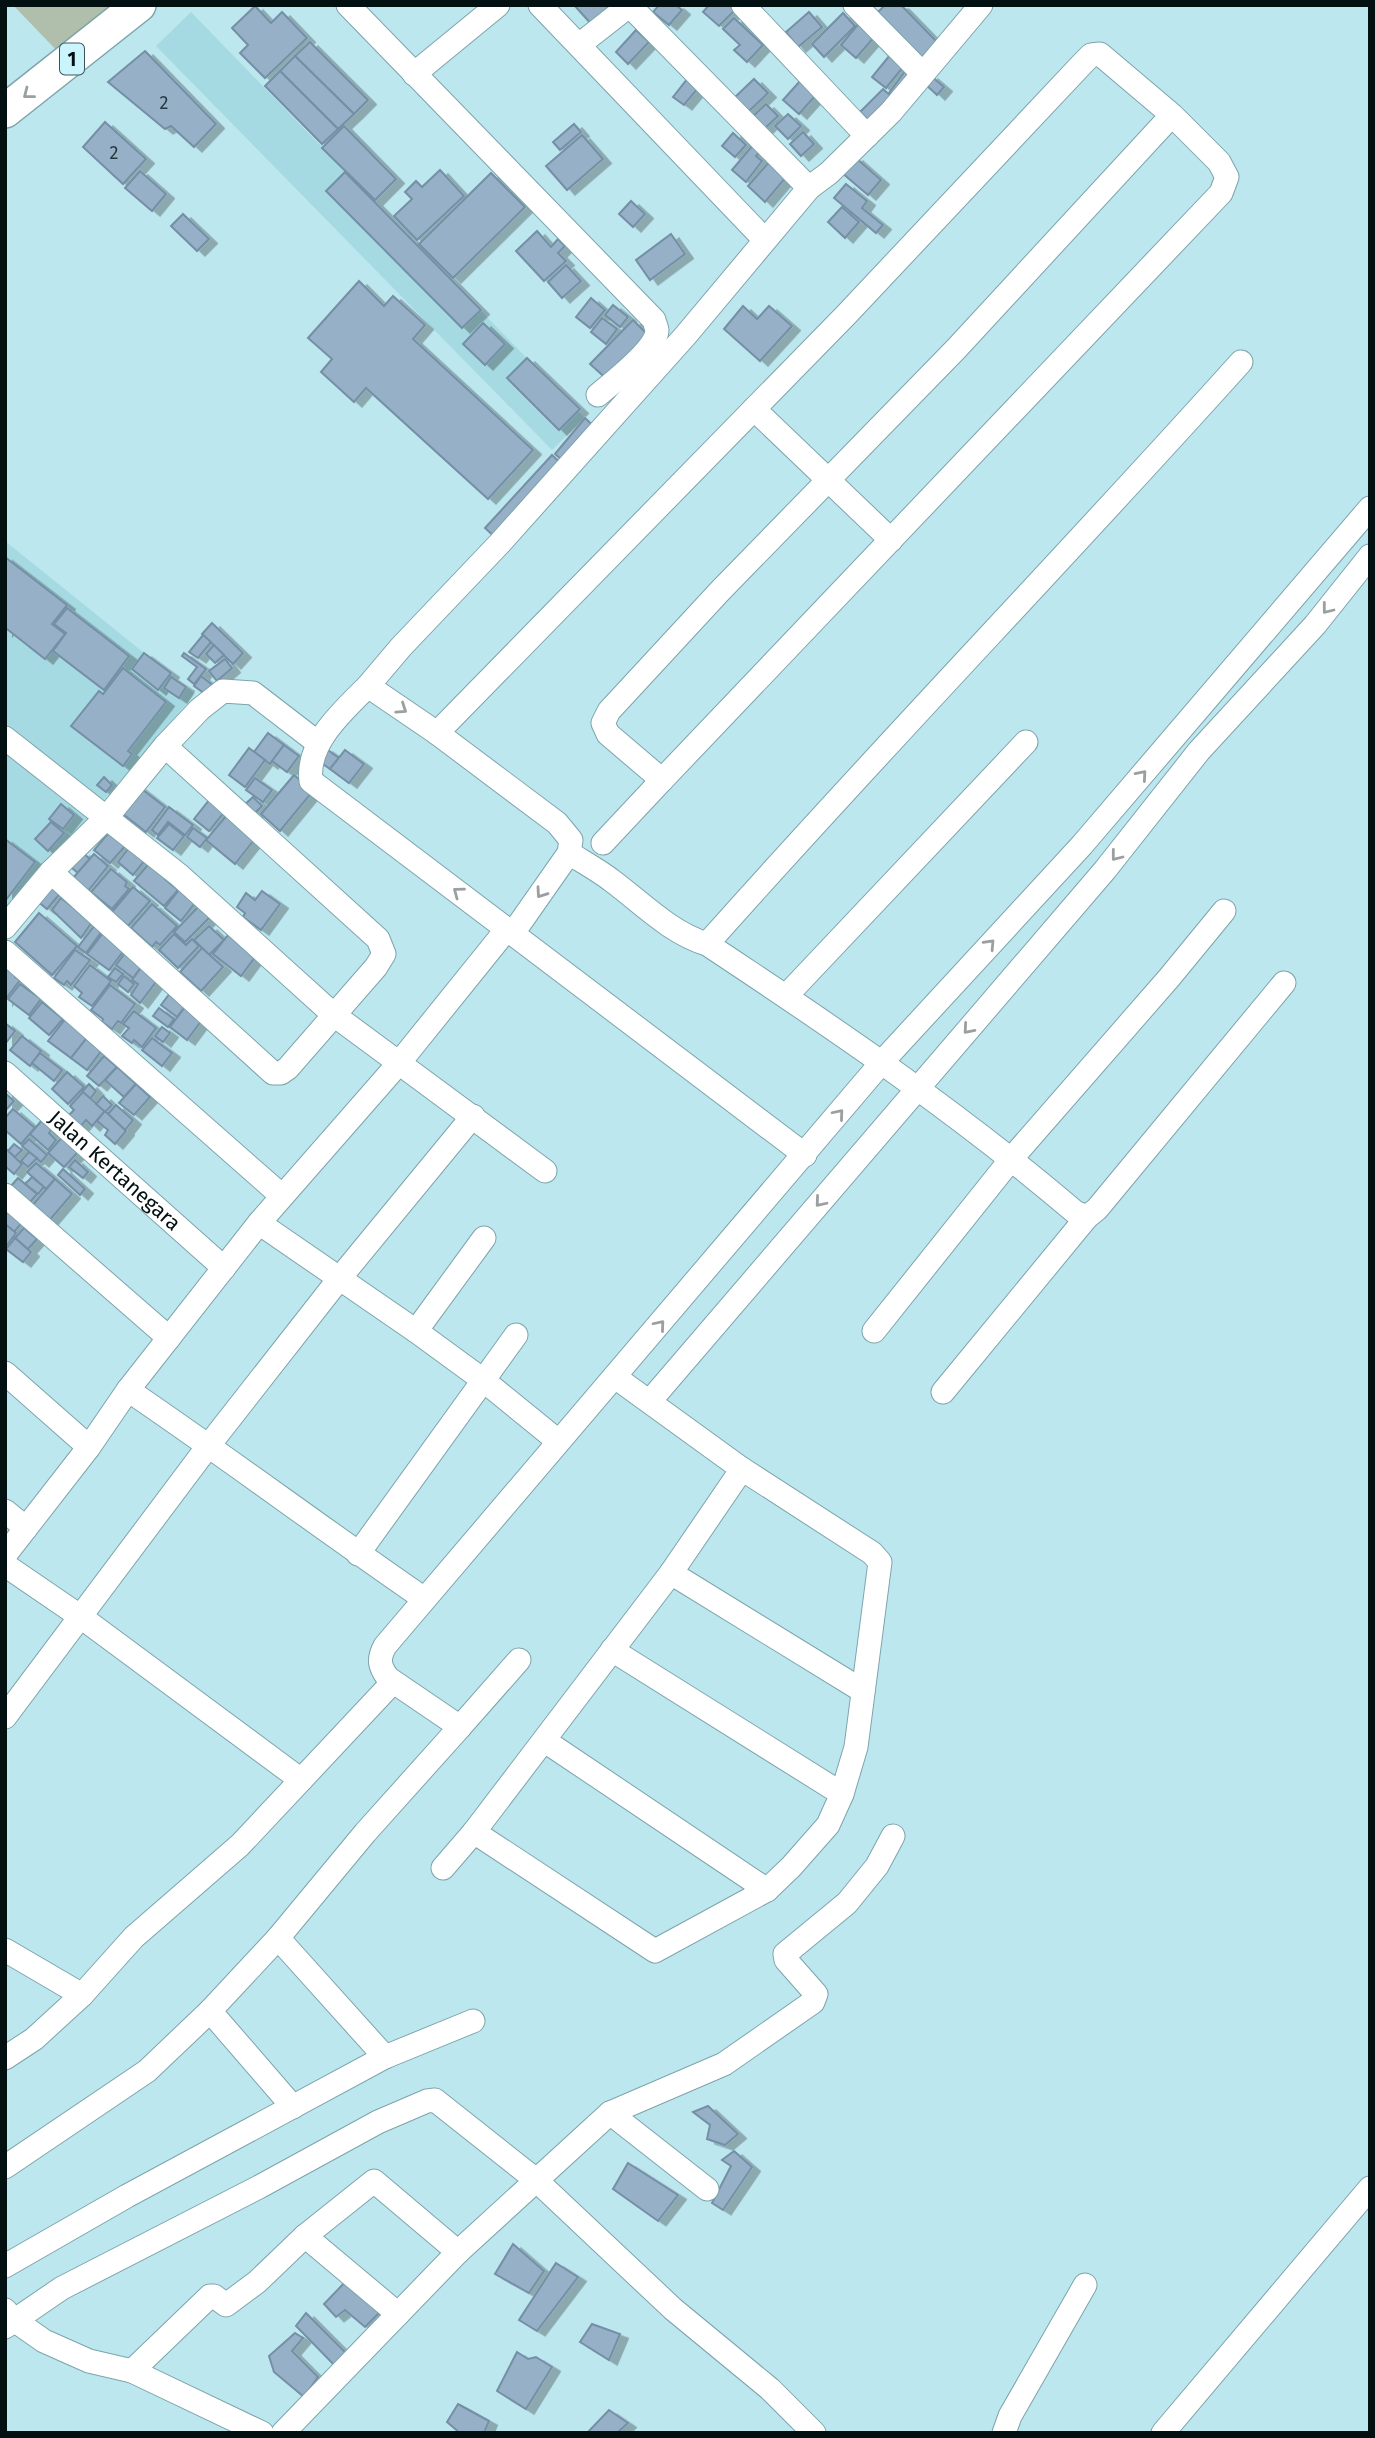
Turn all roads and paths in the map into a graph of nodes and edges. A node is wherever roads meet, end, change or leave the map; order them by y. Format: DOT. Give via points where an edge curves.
graph roads {
  1 [pos="139,5"];
  2 [pos="348,5"];
  3 [pos="498,5"];
  4 [pos="540,5"];
  5 [pos="629,5"];
  6 [pos="743,5"];
  7 [pos="981,5"];
  8 [pos="861,7"];
  9 [pos="579,45"];
  10 [pos="922,73"];
  11 [pos="414,74"];
  12 [pos="5,111"];
  13 [pos="1172,115"];
  14 [pos="867,136"];
  15 [pos="809,188"];
  16 [pos="764,239"];
  17 [pos="1241,362"];
  18 [pos="598,395"];
  19 [pos="754,409"];
  20 [pos="830,480"];
  21 [pos="1370,508"];
  22 [pos="891,540"];
  23 [pos="1370,556"];
  24 [pos="368,687"];
  25 [pos="437,733"];
  26 [pos="5,738"];
  27 [pos="318,743"];
  28 [pos="1026,743"];
  29 [pos="165,746"];
  30 [pos="662,780"];
  31 [pos="107,817"];
  32 [pos="603,843"];
  33 [pos="569,853"];
  34 [pos="51,872"];
  35 [pos="1224,911"];
  36 [pos="5,927"];
  37 [pos="510,931"];
  38 [pos="706,944"];
  39 [pos="5,952"];
  40 [pos="1284,983"];
  41 [pos="786,996"];
  42 [pos="334,1016"];
  43 [pos="882,1062"];
  44 [pos="399,1063"];
  45 [pos="5,1073"];
  46 [pos="918,1087"];
  47 [pos="473,1116"];
  48 [pos="805,1154"];
  49 [pos="1012,1158"];
  50 [pos="545,1171"];
  51 [pos="5,1195"];
  52 [pos="282,1196"];
  53 [pos="1087,1217"];
  54 [pos="259,1223"];
  55 [pos="484,1238"];
  56 [pos="224,1268"];
  57 [pos="339,1279"];
  58 [pos="416,1331"];
  59 [pos="874,1331"];
  60 [pos="516,1335"];
  61 [pos="169,1338"];
  62 [pos="5,1373"];
  63 [pos="615,1377"];
  64 [pos="483,1380"];
  65 [pos="128,1390"];
  66 [pos="943,1392"];
  67 [pos="650,1401"];
  68 [pos="558,1441"];
  69 [pos="209,1445"];
  70 [pos="89,1447"];
  71 [pos="742,1469"];
  72 [pos="5,1511"];
  73 [pos="26,1528"];
  74 [pos="358,1554"];
  75 [pos="5,1555"];
  76 [pos="5,1565"];
  77 [pos="671,1573"];
  78 [pos="423,1598"];
  79 [pos="81,1617"];
  80 [pos="612,1650"];
  81 [pos="519,1660"];
  82 [pos="393,1682"];
  83 [pos="863,1692"];
  84 [pos="5,1717"];
  85 [pos="460,1727"];
  86 [pos="545,1741"];
  87 [pos="301,1780"];
  88 [pos="842,1794"];
  89 [pos="474,1832"];
  90 [pos="893,1836"];
  91 [pos="443,1868"];
  92 [pos="766,1890"];
  93 [pos="278,1938"];
  94 [pos="5,1950"];
  95 [pos="82,1995"];
  96 [pos="210,2011"];
  97 [pos="473,2021"];
  98 [pos="385,2057"];
  99 [pos="5,2059"];
  100 [pos="293,2107"];
  101 [pos="610,2113"];
  102 [pos="5,2167"];
  103 [pos="536,2180"];
  104 [pos="1370,2188"];
  105 [pos="707,2189"];
  106 [pos="305,2236"];
  107 [pos="458,2252"];
  108 [pos="5,2266"];
  109 [pos="1085,2285"];
  110 [pos="398,2314"];
  111 [pos="8,2318"];
  112 [pos="132,2371"];
  113 [pos="262,2433"];
  114 [pos="283,2433"];
  115 [pos="814,2433"];
  116 [pos="1004,2433"];
  117 [pos="1163,2433"];
  1 -- 12 [label="highway, 1, one-way"];
  2 -- 11 [label="street"];
  3 -- 11 [label="street"];
  4 -- 9 [label="street"];
  5 -- 9 [label="street"];
  5 -- 15 [label="street"];
  6 -- 14 [label="street"];
  7 -- 10 [label="street"];
  8 -- 10 [label="street"];
  9 -- 16 [label="street"];
  10 -- 14 [label="street"];
  11 -- 18 [label="street" via="654,320 654,340"];
  13 -- 19 [label="street" via="1106,58 1091,55"];
  13 -- 20 [label="street"];
  13 -- 22 [label="street" via="1219,162 1227,177 1221,192"];
  14 -- 15 [label="street"];
  15 -- 16 [label="street"];
  16 -- 24 [label="street" via="686,335"];
  17 -- 38 [label="street"];
  19 -- 20 [label="street"];
  19 -- 25 [label="street"];
  20 -- 22 [label="street"];
  20 -- 30 [label="street" via="609,711 603,723 608,734"];
  43 -- 21 [label="street, one-way" via="1082,845"];
  22 -- 30 [label="street"];
  23 -- 46 [label="street, one-way" via="1315,625 1199,751 1105,870"];
  24 -- 25 [label="street, one-way"];
  24 -- 27 [label="street"];
  25 -- 33 [label="street" via="557,823 571,840"];
  26 -- 31 [label="street"];
  27 -- 29 [label="street" via="253,693 223,691"];
  37 -- 27 [label="street, one-way" via="312,781 309,766"];
  28 -- 41 [label="street"];
  29 -- 31 [label="street"];
  29 -- 42 [label="street" via="377,939 384,954"];
  30 -- 32 [label="street"];
  31 -- 34 [label="street"];
  31 -- 42 [label="street" via="179,875"];
  33 -- 37 [label="street, one-way"];
  33 -- 38 [label="street" via="676,930"];
  34 -- 36 [label="street"];
  34 -- 42 [label="street" via="273,1073 288,1068"];
  35 -- 49 [label="street"];
  37 -- 44 [label="street"];
  37 -- 48 [label="street"];
  38 -- 41 [label="street"];
  39 -- 52 [label="street"];
  40 -- 53 [label="street"];
  41 -- 43 [label="street"];
  42 -- 44 [label="street"];
  43 -- 46 [label="street"];
  48 -- 43 [label="street, one-way"];
  44 -- 47 [label="street"];
  44 -- 52 [label="street"];
  45 -- 56 [label="street, Jalan Kertanegara"];
  46 -- 49 [label="street"];
  46 -- 67 [label="street, one-way"];
  47 -- 50 [label="street"];
  47 -- 57 [label="street"];
  63 -- 48 [label="street, one-way"];
  49 -- 53 [label="street" via="1074,1212"];
  49 -- 59 [label="street"];
  51 -- 61 [label="street"];
  52 -- 54 [label="street"];
  53 -- 66 [label="street"];
  54 -- 56 [label="street"];
  54 -- 57 [label="street"];
  55 -- 58 [label="street"];
  56 -- 61 [label="street"];
  57 -- 58 [label="street"];
  57 -- 69 [label="street"];
  58 -- 64 [label="street"];
  60 -- 64 [label="street"];
  61 -- 65 [label="street"];
  62 -- 70 [label="street"];
  63 -- 67 [label="street"];
  63 -- 68 [label="street"];
  64 -- 68 [label="street"];
  64 -- 74 [label="street"];
  65 -- 69 [label="street"];
  65 -- 70 [label="street"];
  67 -- 71 [label="street"];
  68 -- 78 [label="street"];
  69 -- 74 [label="street"];
  69 -- 79 [label="street"];
  70 -- 73 [label="street"];
  71 -- 77 [label="street"];
  71 -- 83 [label="street" via="879,1559"];
  72 -- 73 [label="street"];
  73 -- 75 [label="street"];
  74 -- 78 [label="street"];
  76 -- 79 [label="street"];
  77 -- 80 [label="street"];
  77 -- 83 [label="street"];
  78 -- 82 [label="street" via="381,1653 381,1670"];
  79 -- 84 [label="street"];
  79 -- 87 [label="street"];
  80 -- 86 [label="street"];
  80 -- 88 [label="street"];
  81 -- 85 [label="street"];
  82 -- 85 [label="street"];
  82 -- 87 [label="street"];
  83 -- 88 [label="street" via="856,1747"];
  85 -- 93 [label="street"];
  86 -- 89 [label="street"];
  86 -- 92 [label="street"];
  87 -- 95 [label="street" via="240,1845 134,1937"];
  88 -- 92 [label="street" via="828,1825"];
  89 -- 91 [label="street"];
  89 -- 92 [label="street" via="656,1952"];
  90 -- 101 [label="street" via="877,1867 847,1903 785,1954 816,1994 813,2002 724,2064"];
  93 -- 96 [label="street"];
  93 -- 98 [label="street"];
  94 -- 95 [label="street"];
  95 -- 99 [label="street"];
  96 -- 100 [label="street"];
  96 -- 102 [label="street" via="147,2071"];
  97 -- 98 [label="street"];
  98 -- 100 [label="street"];
  100 -- 108 [label="street"];
  101 -- 103 [label="street"];
  101 -- 105 [label="street"];
  103 -- 107 [label="street"];
  103 -- 111 [label="street" via="438,2102 427,2101 378,2122"];
  103 -- 115 [label="street"];
  104 -- 117 [label="street"];
  106 -- 107 [label="street" via="373,2181"];
  106 -- 110 [label="street"];
  106 -- 112 [label="street" via="226,2305 210,2296"];
  107 -- 110 [label="street"];
  109 -- 116 [label="street"];
  110 -- 114 [label="street"];
  111 -- 112 [label="street" via="89,2361"];
  112 -- 113 [label="street"];
}
